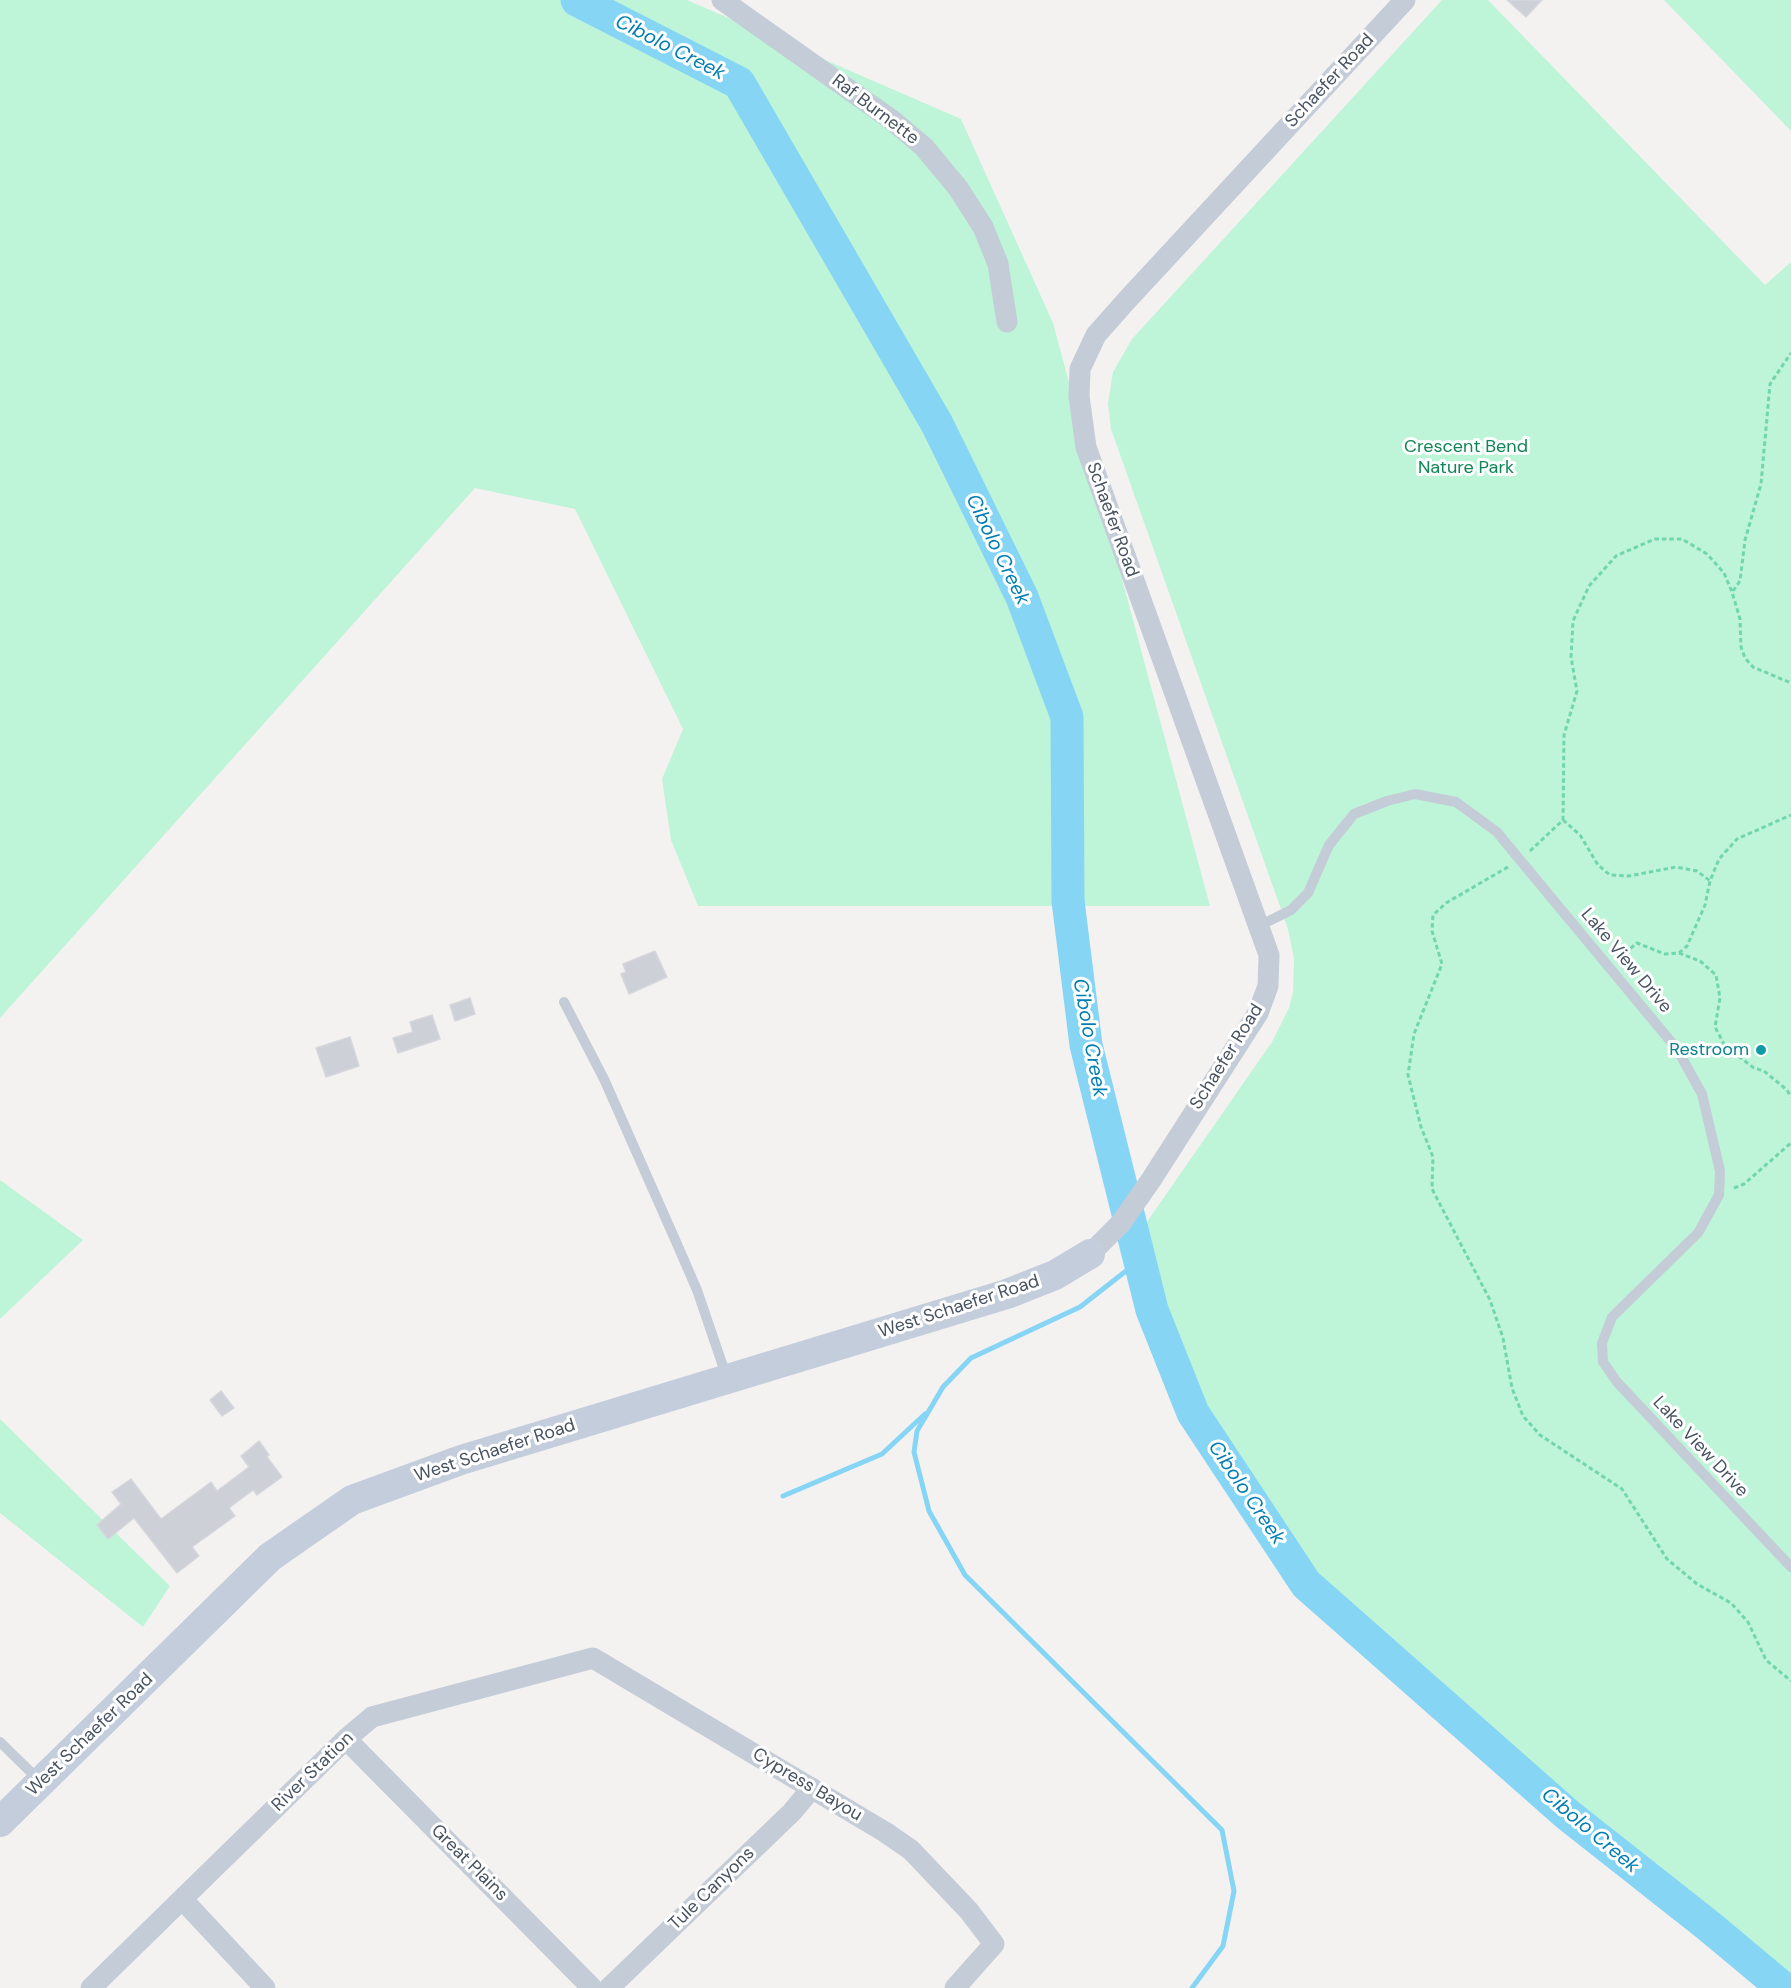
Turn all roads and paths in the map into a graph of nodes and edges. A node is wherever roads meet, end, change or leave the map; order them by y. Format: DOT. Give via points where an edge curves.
graph roads {
  1 [pos="722,0"];
  2 [pos="1405,0"];
  3 [pos="1007,322"];
  4 [pos="1791,353"];
  5 [pos="1732,592"];
  6 [pos="1791,683"];
  7 [pos="1791,815"];
  8 [pos="1563,820"];
  9 [pos="1520,860"];
  10 [pos="1710,881"];
  11 [pos="1257,927"];
  12 [pos="1679,953"];
  13 [pos="1608,967"];
  14 [pos="564,1002"];
  15 [pos="1791,1097"];
  16 [pos="1791,1143"];
  17 [pos="1719,1195"];
  18 [pos="1090,1254"];
  19 [pos="727,1378"];
  20 [pos="1791,1567"];
  21 [pos="593,1658"];
  22 [pos="1791,1681"];
  23 [pos="346,1739"];
  24 [pos="0,1742"];
  25 [pos="41,1782"];
  26 [pos="812,1788"];
  27 [pos="0,1822"];
  28 [pos="183,1900"];
  29 [pos="91,1988"];
  30 [pos="265,1988"];
  31 [pos="592,1988"];
  32 [pos="609,1988"];
  33 [pos="955,1988"];
  1 -- 3 [label="street, Raf Burnette" via="892,120 924,147 958,188 983,227 998,264"];
  2 -- 11 [label="street, Schaefer Road" via="1127,300 1096,336 1080,369 1079,396 1086,447"];
  4 -- 5 [label="path" via="1770,384 1761,484 1745,540 1740,581"];
  5 -- 6 [label="path" via="1745,658 1753,667"];
  5 -- 8 [label="path" via="1724,573 1707,554 1682,539 1654,539 1616,556 1589,586 1573,621 1571,657 1577,691 1564,735"];
  7 -- 10 [label="path" via="1737,839 1719,859"];
  8 -- 9 [label="path"];
  8 -- 10 [label="path" via="1610,875 1629,876 1676,867 1697,871"];
  9 -- 11 [label="lane, Lake View Drive" via="1497,832 1456,802 1415,794 1387,801 1354,814 1329,845 1308,893 1291,910"];
  9 -- 13 [label="lane, Lake View Drive"];
  9 -- 22 [label="path" via="1446,903 1433,915 1432,931 1442,964 1413,1035 1408,1075 1421,1128 1433,1157 1432,1189 1490,1300 1523,1416 1540,1435 1622,1489 1667,1559 1697,1584 1731,1603 1748,1622 1766,1660"];
  10 -- 12 [label="path" via="1706,905 1687,946"];
  11 -- 18 [label="street, Schaefer Road" via="1269,955 1268,986 1258,1012 1121,1222"];
  12 -- 13 [label="path" via="1665,954 1637,943"];
  12 -- 15 [label="path" via="1700,961 1716,975 1720,998 1715,1027 1725,1046 1764,1071"];
  13 -- 17 [label="lane, Lake View Drive" via="1677,1049 1702,1094 1720,1171"];
  14 -- 19 [label="lane" via="604,1079 697,1290"];
  16 -- 17 [label="path" via="1744,1184"];
  17 -- 20 [label="lane, Lake View Drive" via="1698,1233 1612,1317 1602,1343 1603,1362 1617,1382"];
  18 -- 19 [label="street, West Schaefer Road" via="1040,1283"];
  19 -- 25 [label="street, West Schaefer Road" via="461,1460 352,1500 270,1557"];
  21 -- 23 [label="street, River Station" via="372,1717"];
  21 -- 26 [label="street, Cypress Bayou"];
  23 -- 28 [label="street, River Station"];
  23 -- 31 [label="street, Great Plains"];
  24 -- 25 [label="lane"];
  25 -- 27 [label="street, West Schaefer Road"];
  26 -- 32 [label="street, Tule Canyons" via="792,1812"];
  26 -- 33 [label="street, Cypress Bayou" via="911,1850 969,1911 994,1944"];
  28 -- 29 [label="street, River Station"];
  28 -- 30 [label="street"];
}
